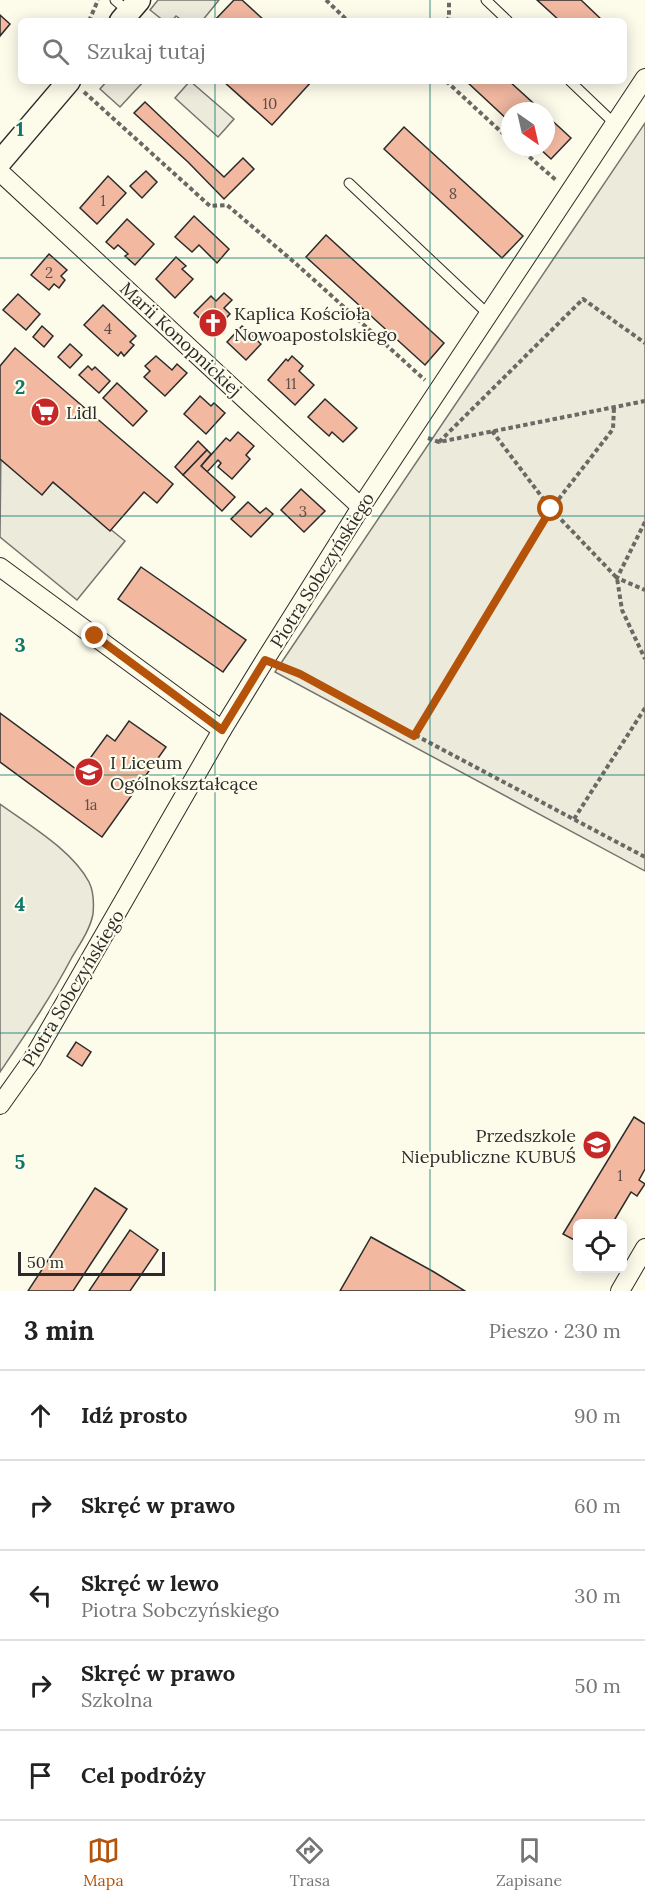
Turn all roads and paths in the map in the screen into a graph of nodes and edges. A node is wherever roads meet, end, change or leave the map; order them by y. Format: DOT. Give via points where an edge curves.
graph roads {
  1 [pos="98,0"];
  2 [pos="326,0"];
  3 [pos="449,0"];
  4 [pos="486,0"];
  5 [pos="90,18"];
  6 [pos="345,18"];
  7 [pos="448,18"];
  8 [pos="505,18"];
  9 [pos="645,78"];
  10 [pos="449,84"];
  11 [pos="573,84"];
  12 [pos="76,85"];
  13 [pos="615,124"];
  14 [pos="501,132"];
  15 [pos="528,156"];
  16 [pos="0,162"];
  17 [pos="0,172"];
  18 [pos="349,183"];
  19 [pos="568,192"];
  20 [pos="489,315"];
  21 [pos="645,343"];
  22 [pos="438,392"];
  23 [pos="645,401"];
  24 [pos="614,407"];
  25 [pos="492,431"];
  26 [pos="412,432"];
  27 [pos="439,442"];
  28 [pos="361,507"];
  29 [pos="551,509"];
  30 [pos="645,522"];
  31 [pos="0,567"];
  32 [pos="617,578"];
  33 [pos="645,590"];
  34 [pos="265,660"];
  35 [pos="645,660"];
  36 [pos="645,708"];
  37 [pos="222,730"];
  38 [pos="414,736"];
  39 [pos="574,819"];
  40 [pos="645,857"];
  41 [pos="0,1105"];
  42 [pos="645,1248"];
  43 [pos="620,1291"];
  1 -- 5 [label="path"];
  2 -- 6 [label="path"];
  3 -- 7 [label="path"];
  4 -- 8 [label="lane"];
  9 -- 13 [label="street, Piotra Sobczyńskiego"];
  10 -- 14 [label="path"];
  11 -- 13 [label="lane"];
  12 -- 16 [label="street"];
  12 -- 22 [label="path" via="210,206 226,205 294,262"];
  13 -- 19 [label="street, Piotra Sobczyńskiego"];
  15 -- 19 [label="path"];
  17 -- 28 [label="street, Marii Konopnickiej"];
  18 -- 20 [label="lane"];
  19 -- 20 [label="street, Piotra Sobczyńskiego"];
  20 -- 22 [label="street, Piotra Sobczyńskiego"];
  21 -- 27 [label="path" via="583,299"];
  22 -- 26 [label="street, Piotra Sobczyńskiego"];
  23 -- 24 [label="path"];
  24 -- 25 [label="path"];
  24 -- 29 [label="path" via="613,429"];
  25 -- 27 [label="path"];
  25 -- 29 [label="path"];
  26 -- 27 [label="path"];
  26 -- 28 [label="street, Piotra Sobczyńskiego"];
  28 -- 34 [label="street, Piotra Sobczyńskiego"];
  29 -- 32 [label="path"];
  29 -- 38 [label="path"];
  30 -- 32 [label="path"];
  31 -- 37 [label="street"];
  32 -- 33 [label="path"];
  32 -- 35 [label="path" via="622,610"];
  34 -- 37 [label="street, Piotra Sobczyńskiego"];
  34 -- 38 [label="path" via="300,674"];
  36 -- 39 [label="path"];
  37 -- 41 [label="street, Piotra Sobczyńskiego" via="32,1060"];
  38 -- 39 [label="path"];
  39 -- 40 [label="path"];
  42 -- 43 [label="street"];
}
